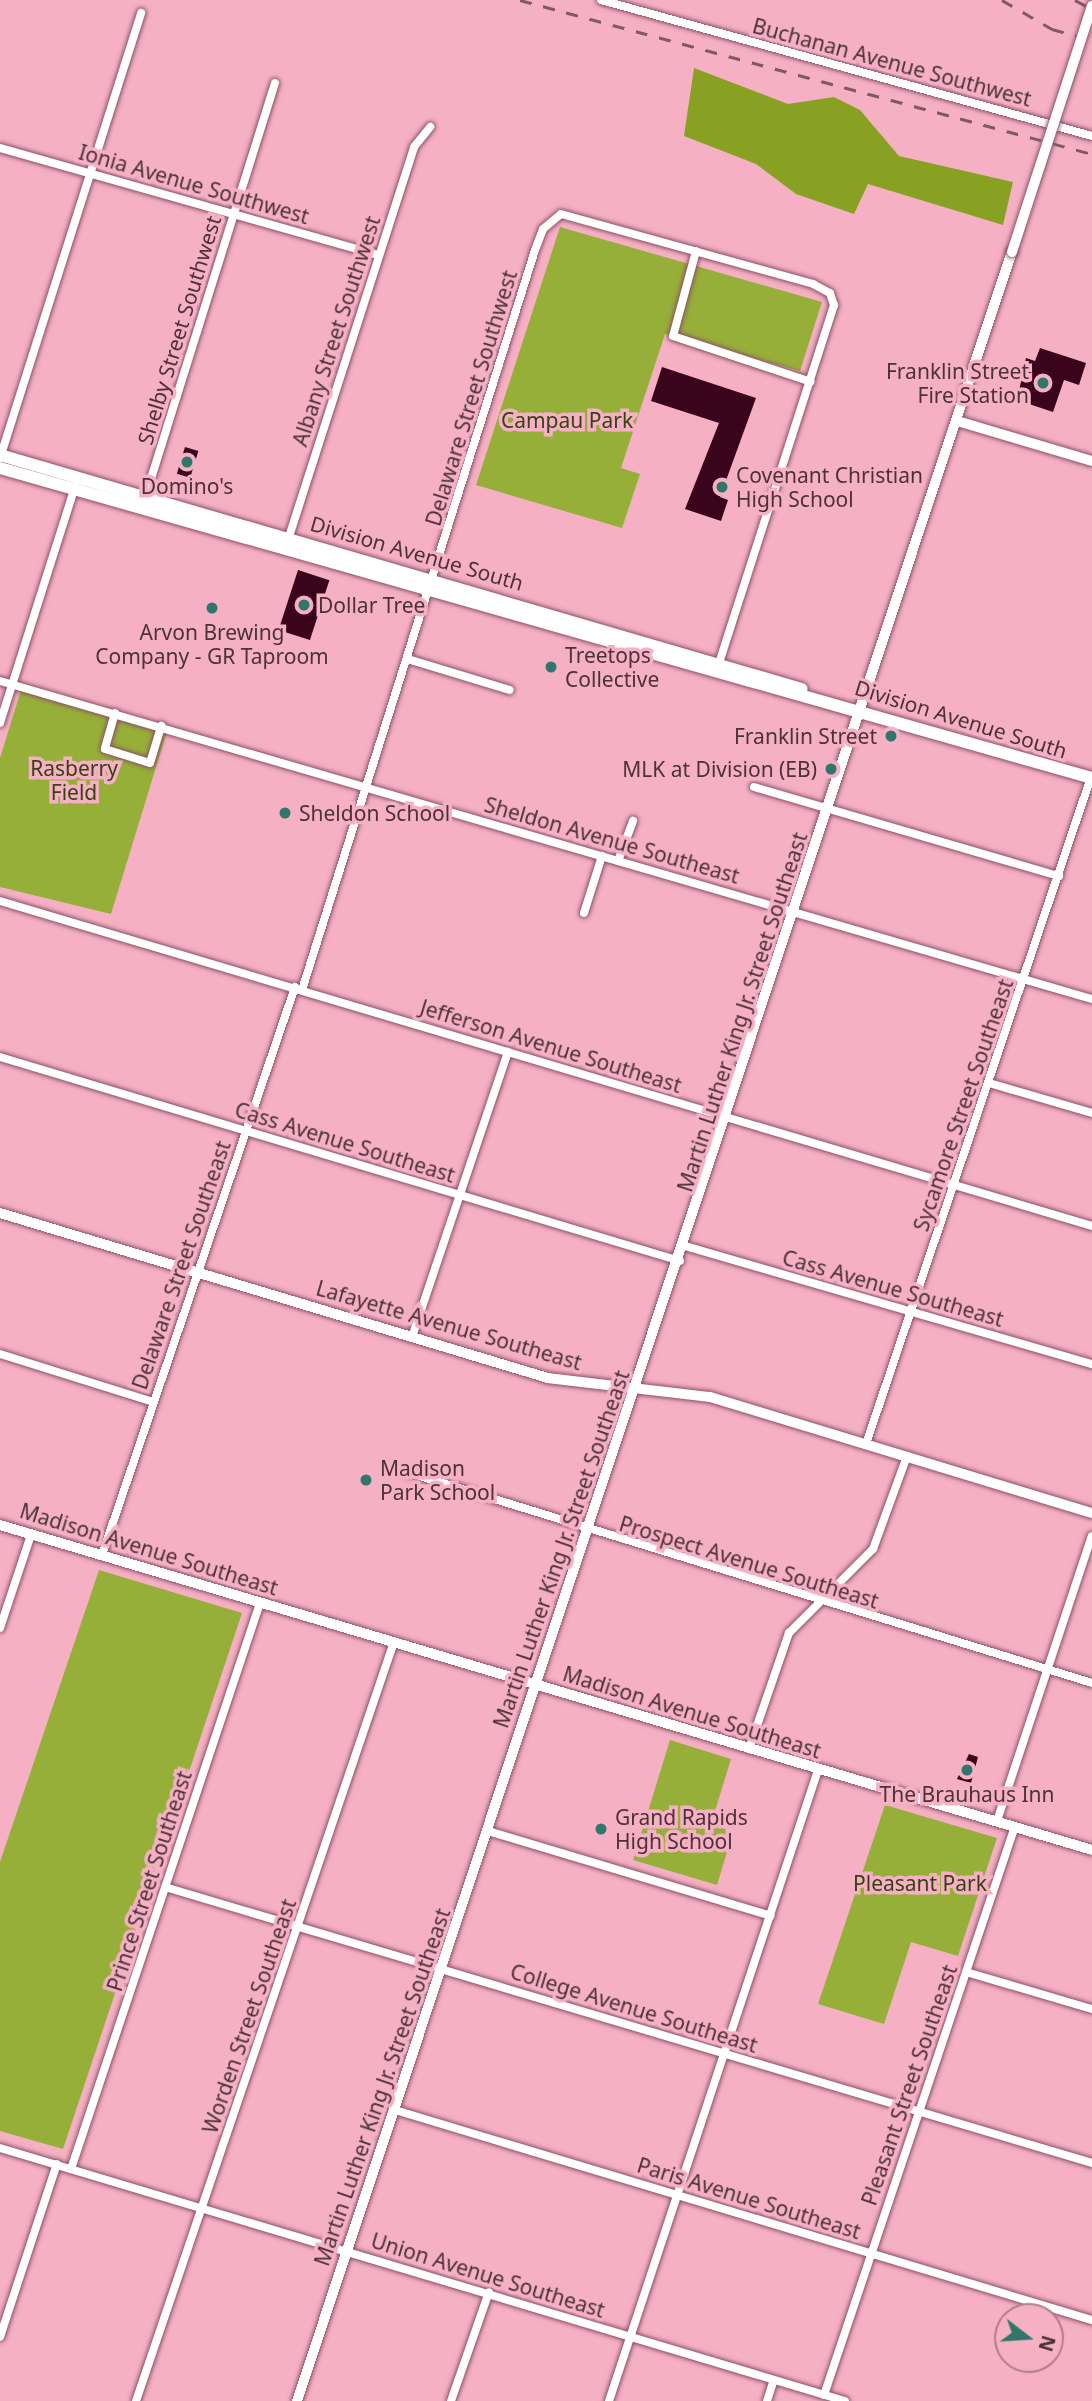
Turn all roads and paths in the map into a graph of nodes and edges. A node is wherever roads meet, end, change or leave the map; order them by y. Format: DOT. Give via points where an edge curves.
graph roads {
  1 [pos="601,0"];
  2 [pos="1092,6"];
  3 [pos="141,13"];
  4 [pos="275,83"];
  5 [pos="430,127"];
  6 [pos="1092,136"];
  7 [pos="0,148"];
  8 [pos="89,174"];
  9 [pos="234,216"];
  10 [pos="696,251"];
  11 [pos="378,256"];
  12 [pos="811,382"];
  13 [pos="957,421"];
  14 [pos="0,459"];
  15 [pos="1092,461"];
  16 [pos="78,476"];
  17 [pos="74,489"];
  18 [pos="144,502"];
  19 [pos="289,536"];
  20 [pos="285,550"];
  21 [pos="435,578"];
  22 [pos="431,592"];
  23 [pos="411,660"];
  24 [pos="718,667"];
  25 [pos="0,681"];
  26 [pos="12,684"];
  27 [pos="510,690"];
  28 [pos="863,710"];
  29 [pos="115,713"];
  30 [pos="0,723"];
  31 [pos="160,726"];
  32 [pos="1092,777"];
  33 [pos="368,787"];
  34 [pos="754,787"];
  35 [pos="831,809"];
  36 [pos="632,821"];
  37 [pos="602,856"];
  38 [pos="618,861"];
  39 [pos="1059,876"];
  40 [pos="0,901"];
  41 [pos="795,912"];
  42 [pos="584,913"];
  43 [pos="1023,980"];
  44 [pos="299,988"];
  45 [pos="1092,999"];
  46 [pos="508,1052"];
  47 [pos="0,1057"];
  48 [pos="989,1083"];
  49 [pos="1092,1113"];
  50 [pos="725,1117"];
  51 [pos="245,1131"];
  52 [pos="954,1186"];
  53 [pos="461,1195"];
  54 [pos="0,1213"];
  55 [pos="1091,1223"];
  56 [pos="685,1245"];
  57 [pos="680,1261"];
  58 [pos="199,1273"];
  59 [pos="912,1312"];
  60 [pos="412,1337"];
  61 [pos="0,1354"];
  62 [pos="1092,1364"];
  63 [pos="636,1389"];
  64 [pos="153,1402"];
  65 [pos="866,1444"];
  66 [pos="907,1456"];
  67 [pos="397,1469"];
  68 [pos="1092,1513"];
  69 [pos="0,1525"];
  70 [pos="589,1532"];
  71 [pos="31,1535"];
  72 [pos="1092,1536"];
  73 [pos="102,1555"];
  74 [pos="815,1600"];
  75 [pos="260,1603"];
  76 [pos="0,1628"];
  77 [pos="394,1643"];
  78 [pos="1048,1669"];
  79 [pos="1092,1683"];
  80 [pos="534,1685"];
  81 [pos="748,1749"];
  82 [pos="818,1770"];
  83 [pos="997,1821"];
  84 [pos="1015,1826"];
  85 [pos="488,1831"];
  86 [pos="1092,1850"];
  87 [pos="165,1887"];
  88 [pos="771,1916"];
  89 [pos="299,1925"];
  90 [pos="442,1969"];
  91 [pos="966,1972"];
  92 [pos="1092,2009"];
  93 [pos="723,2053"];
  94 [pos="395,2110"];
  95 [pos="918,2111"];
  96 [pos="0,2148"];
  97 [pos="1092,2163"];
  98 [pos="57,2164"];
  99 [pos="71,2169"];
  100 [pos="678,2194"];
  101 [pos="203,2207"];
  102 [pos="347,2251"];
  103 [pos="871,2254"];
  104 [pos="489,2292"];
  105 [pos="1092,2320"];
  106 [pos="630,2336"];
  107 [pos="0,2337"];
  108 [pos="774,2379"];
  109 [pos="824,2395"];
  110 [pos="136,2401"];
  111 [pos="298,2401"];
  112 [pos="451,2401"];
  113 [pos="609,2401"];
  114 [pos="767,2401"];
  115 [pos="845,2401"];
  1 -- 6 [label="street, Buchanan Avenue Southwest"];
  2 -- 13 [label="main road, Martin Luther King Jr. Street Southeast, bridge"];
  3 -- 8 [label="street"];
  4 -- 9 [label="street, Shelby Street Southwest"];
  5 -- 11 [label="street, Albany Street Southwest" via="414,148"];
  7 -- 8 [label="street, Ionia Avenue Southwest"];
  8 -- 9 [label="street, Ionia Avenue Southwest"];
  8 -- 14 [label="street"];
  9 -- 11 [label="street, Ionia Avenue Southwest"];
  9 -- 18 [label="street, Shelby Street Southwest"];
  10 -- 12 [label="street" via="830,293 832,316"];
  10 -- 12 [label="street" via="673,336"];
  10 -- 21 [label="street, Delaware Street Southwest" via="568,214 553,218 531,263"];
  11 -- 19 [label="street, Albany Street Southwest"];
  12 -- 24 [label="street"];
  13 -- 15 [label="street"];
  13 -- 28 [label="main road, Martin Luther King Jr. Street Southeast"];
  14 -- 16 [label="main road, Division Avenue South"];
  14 -- 17 [label="main road, Division Avenue South"];
  16 -- 17 [label="street"];
  16 -- 18 [label="main road, Division Avenue South"];
  17 -- 18 [label="main road, Division Avenue South"];
  17 -- 26 [label="street"];
  18 -- 19 [label="main road, Division Avenue South"];
  18 -- 20 [label="main road, Division Avenue South"];
  19 -- 20 [label="street, Albany Street Southwest"];
  19 -- 21 [label="main road, Division Avenue South"];
  20 -- 22 [label="main road, Division Avenue South"];
  21 -- 22 [label="street, Delaware Street Southwest"];
  21 -- 24 [label="main road, Division Avenue South"];
  22 -- 23 [label="street, Delaware Street Southeast"];
  22 -- 24 [label="main road, Division Avenue South"];
  23 -- 27 [label="street"];
  23 -- 33 [label="street, Delaware Street Southeast"];
  24 -- 28 [label="main road, Division Avenue South"];
  25 -- 26 [label="street, Sheldon Avenue Southeast"];
  26 -- 29 [label="street, Sheldon Avenue Southeast"];
  26 -- 30 [label="street"];
  28 -- 32 [label="main road, Division Avenue South"];
  28 -- 35 [label="main road, Martin Luther King Jr. Street Southeast"];
  29 -- 31 [label="street, Sheldon Avenue Southeast"];
  29 -- 31 [label="street" via="105,749 150,763"];
  31 -- 33 [label="street, Sheldon Avenue Southeast"];
  32 -- 39 [label="street, Sycamore Street Southeast"];
  33 -- 37 [label="street, Sheldon Avenue Southeast"];
  33 -- 44 [label="street, Delaware Street Southeast"];
  34 -- 35 [label="street"];
  35 -- 39 [label="street"];
  35 -- 41 [label="main road, Martin Luther King Jr. Street Southeast"];
  36 -- 38 [label="street"];
  37 -- 38 [label="street, Sheldon Avenue Southeast"];
  37 -- 42 [label="street"];
  38 -- 41 [label="street, Sheldon Avenue Southeast"];
  39 -- 43 [label="street, Sycamore Street Southeast"];
  40 -- 44 [label="street, Jefferson Avenue Southeast"];
  41 -- 43 [label="street, Sheldon Avenue Southeast"];
  41 -- 50 [label="main road, Martin Luther King Jr. Street Southeast"];
  43 -- 45 [label="street, Sheldon Avenue Southeast"];
  43 -- 48 [label="street, Sycamore Street Southeast"];
  44 -- 46 [label="street, Jefferson Avenue Southeast"];
  44 -- 51 [label="street, Delaware Street Southeast"];
  46 -- 50 [label="street, Jefferson Avenue Southeast"];
  46 -- 53 [label="street"];
  47 -- 51 [label="street, Cass Avenue Southeast"];
  48 -- 49 [label="street"];
  48 -- 52 [label="street, Sycamore Street Southeast"];
  50 -- 52 [label="street, Jefferson Avenue Southeast"];
  50 -- 56 [label="main road, Martin Luther King Jr. Street Southeast"];
  51 -- 53 [label="street, Cass Avenue Southeast"];
  51 -- 58 [label="street, Delaware Street Southeast"];
  52 -- 55 [label="street, Jefferson Avenue Southeast"];
  52 -- 59 [label="street, Sycamore Street Southeast"];
  53 -- 57 [label="street, Cass Avenue Southeast"];
  53 -- 60 [label="street"];
  54 -- 58 [label="street, Lafayette Avenue Southeast"];
  56 -- 57 [label="main road, Martin Luther King Jr. Street Southeast"];
  56 -- 59 [label="street, Cass Avenue Southeast"];
  57 -- 63 [label="main road, Martin Luther King Jr. Street Southeast"];
  58 -- 60 [label="street, Lafayette Avenue Southeast"];
  58 -- 64 [label="street, Delaware Street Southeast"];
  59 -- 62 [label="street, Cass Avenue Southeast"];
  59 -- 65 [label="street, Sycamore Street Southeast"];
  60 -- 63 [label="street, Lafayette Avenue Southeast" via="548,1378"];
  61 -- 64 [label="street"];
  63 -- 65 [label="street, Lafayette Avenue Southeast" via="710,1396"];
  63 -- 70 [label="main road, Martin Luther King Jr. Street Southeast"];
  64 -- 73 [label="street, Delaware Street Southeast"];
  65 -- 66 [label="street, Lafayette Avenue Southeast"];
  66 -- 68 [label="street, Lafayette Avenue Southeast"];
  66 -- 74 [label="street" via="873,1549"];
  67 -- 70 [label="street, Prospect Avenue Southeast"];
  69 -- 71 [label="street, Madison Avenue Southeast"];
  70 -- 74 [label="street, Prospect Avenue Southeast"];
  70 -- 80 [label="main road, Martin Luther King Jr. Street Southeast"];
  71 -- 73 [label="street, Madison Avenue Southeast"];
  71 -- 76 [label="street"];
  72 -- 78 [label="street"];
  73 -- 75 [label="street, Madison Avenue Southeast"];
  74 -- 78 [label="street, Prospect Avenue Southeast"];
  74 -- 81 [label="street" via="781,1647"];
  75 -- 77 [label="street, Madison Avenue Southeast"];
  75 -- 87 [label="street, Prince Street Southeast"];
  77 -- 80 [label="street, Madison Avenue Southeast"];
  77 -- 89 [label="street, Worden Street Southeast"];
  78 -- 79 [label="street, Prospect Avenue Southeast"];
  78 -- 83 [label="street"];
  80 -- 81 [label="street, Madison Avenue Southeast"];
  80 -- 85 [label="main road, Martin Luther King Jr. Street Southeast"];
  81 -- 82 [label="street, Madison Avenue Southeast"];
  82 -- 83 [label="street, Madison Avenue Southeast"];
  82 -- 88 [label="street"];
  83 -- 84 [label="street, Madison Avenue Southeast"];
  84 -- 86 [label="street, Madison Avenue Southeast"];
  84 -- 91 [label="street, Pleasant Street Southeast"];
  85 -- 88 [label="street"];
  85 -- 90 [label="main road, Martin Luther King Jr. Street Southeast"];
  87 -- 89 [label="street, College Avenue Southeast"];
  87 -- 99 [label="street, Prince Street Southeast"];
  88 -- 93 [label="street"];
  89 -- 90 [label="street, College Avenue Southeast"];
  89 -- 101 [label="street, Worden Street Southeast"];
  90 -- 93 [label="street, College Avenue Southeast"];
  90 -- 94 [label="main road, Martin Luther King Jr. Street Southeast"];
  91 -- 92 [label="street"];
  91 -- 95 [label="street, Pleasant Street Southeast"];
  93 -- 95 [label="street, College Avenue Southeast"];
  93 -- 100 [label="street"];
  94 -- 100 [label="street, Paris Avenue Southeast"];
  94 -- 102 [label="main road, Martin Luther King Jr. Street Southeast"];
  95 -- 97 [label="street, College Avenue Southeast"];
  95 -- 103 [label="street, Pleasant Street Southeast"];
  96 -- 98 [label="street, Union Avenue Southeast"];
  98 -- 99 [label="street, Union Avenue Southeast"];
  98 -- 107 [label="street"];
  99 -- 101 [label="street, Union Avenue Southeast"];
  100 -- 103 [label="street, Paris Avenue Southeast"];
  100 -- 106 [label="street"];
  101 -- 102 [label="street, Union Avenue Southeast"];
  101 -- 110 [label="street, Worden Street Southeast"];
  102 -- 104 [label="street, Union Avenue Southeast"];
  102 -- 111 [label="main road, Martin Luther King Jr. Street Southeast"];
  103 -- 105 [label="street, Paris Avenue Southeast"];
  103 -- 109 [label="street, Pleasant Street Southeast"];
  104 -- 106 [label="street, Union Avenue Southeast"];
  104 -- 112 [label="street"];
  106 -- 108 [label="street, Union Avenue Southeast"];
  106 -- 113 [label="street"];
  108 -- 109 [label="street, Union Avenue Southeast"];
  108 -- 114 [label="street"];
  109 -- 115 [label="street, Union Avenue Southeast"];
}
